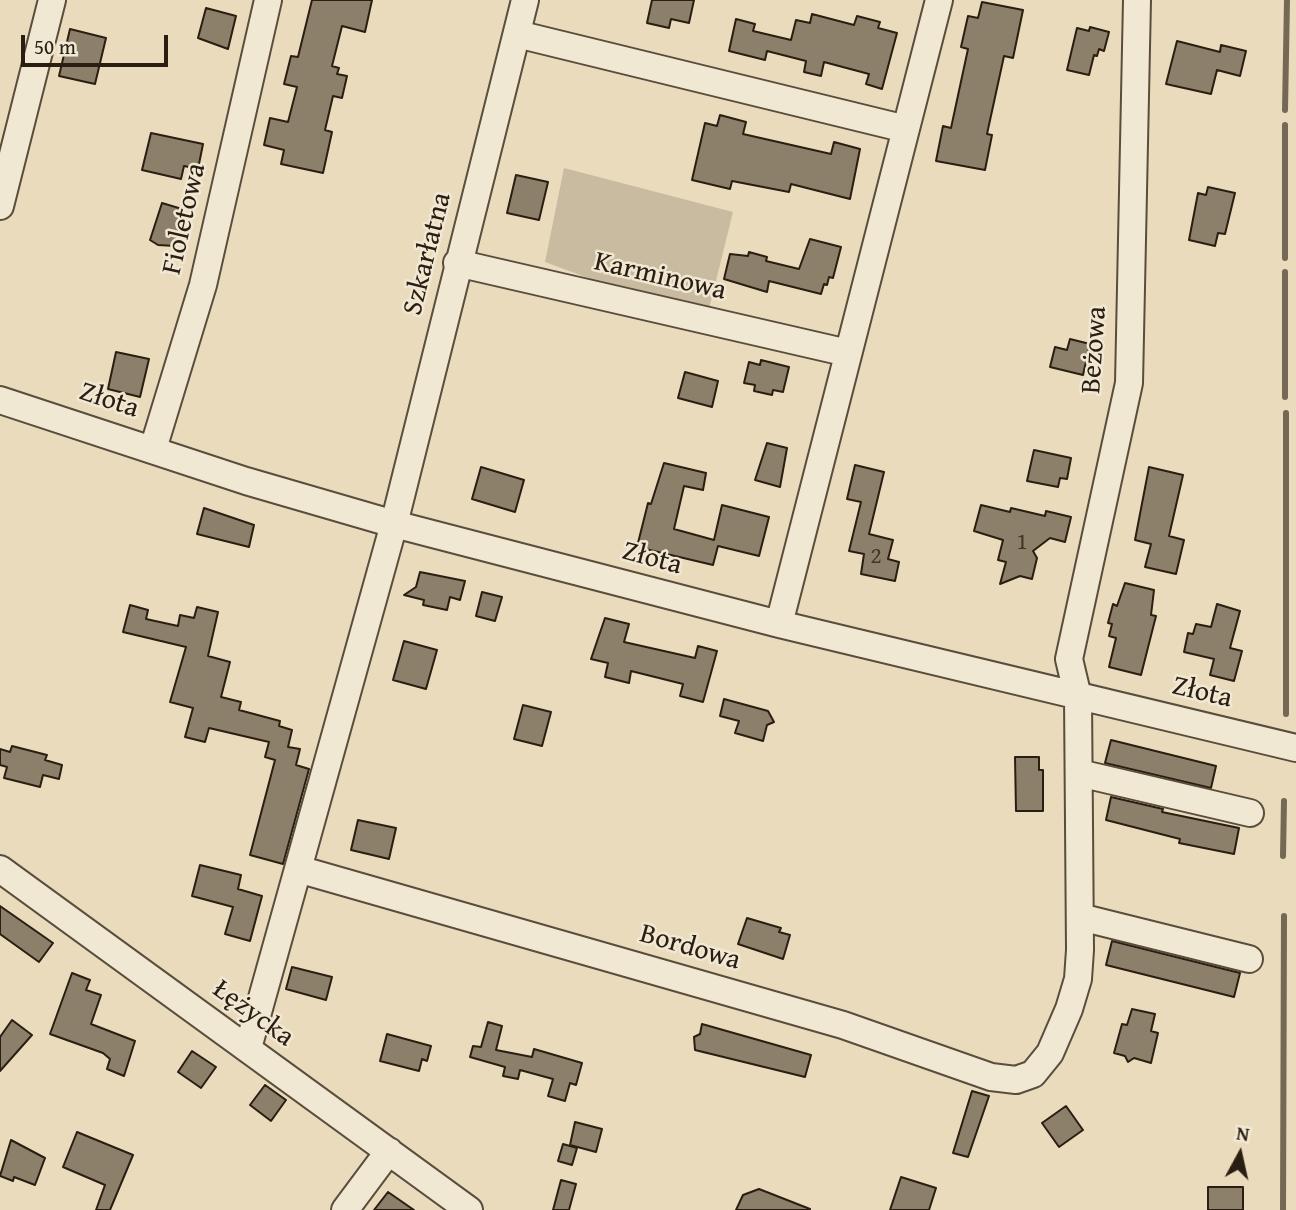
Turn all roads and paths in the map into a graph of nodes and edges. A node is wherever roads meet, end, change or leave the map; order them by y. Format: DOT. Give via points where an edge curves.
graph roads {
  1 [pos="52,0"];
  2 [pos="268,0"];
  3 [pos="526,0"];
  4 [pos="939,0"];
  5 [pos="1138,0"];
  6 [pos="517,34"];
  7 [pos="906,129"];
  8 [pos="0,206"];
  9 [pos="457,263"];
  10 [pos="848,353"];
  11 [pos="0,400"];
  12 [pos="153,449"];
  13 [pos="394,524"];
  14 [pos="779,624"];
  15 [pos="1078,697"];
  16 [pos="1296,748"];
  17 [pos="1079,773"];
  18 [pos="1250,813"];
  19 [pos="0,869"];
  20 [pos="298,869"];
  21 [pos="1080,917"];
  22 [pos="1250,959"];
  23 [pos="248,1048"];
  24 [pos="389,1151"];
  25 [pos="345,1210"];
  26 [pos="470,1210"];
  1 -- 8 [label="street"];
  2 -- 12 [label="street, Fioletowa" via="203,285"];
  3 -- 6 [label="street, Szkarłatna"];
  4 -- 7 [label="street"];
  5 -- 15 [label="street, Beżowa" via="1129,383 1069,659"];
  6 -- 7 [label="street"];
  6 -- 9 [label="street, Szkarłatna"];
  7 -- 10 [label="street"];
  9 -- 10 [label="street, Karminowa"];
  9 -- 13 [label="street, Szkarłatna"];
  10 -- 14 [label="street"];
  11 -- 12 [label="street, Złota"];
  12 -- 13 [label="street, Złota"];
  13 -- 14 [label="street, Złota"];
  13 -- 20 [label="street"];
  14 -- 15 [label="street, Złota"];
  15 -- 16 [label="street, Złota"];
  15 -- 17 [label="street, Bordowa"];
  17 -- 18 [label="street"];
  17 -- 21 [label="street, Bordowa"];
  19 -- 23 [label="street, Łężycka"];
  20 -- 21 [label="street, Bordowa" via="843,1025 991,1077 1016,1080 1033,1074 1050,1053 1069,1009 1077,979"];
  20 -- 23 [label="street"];
  21 -- 22 [label="street"];
  23 -- 24 [label="street, Łężycka"];
  24 -- 25 [label="street"];
  24 -- 26 [label="street, Łężycka"];
}
